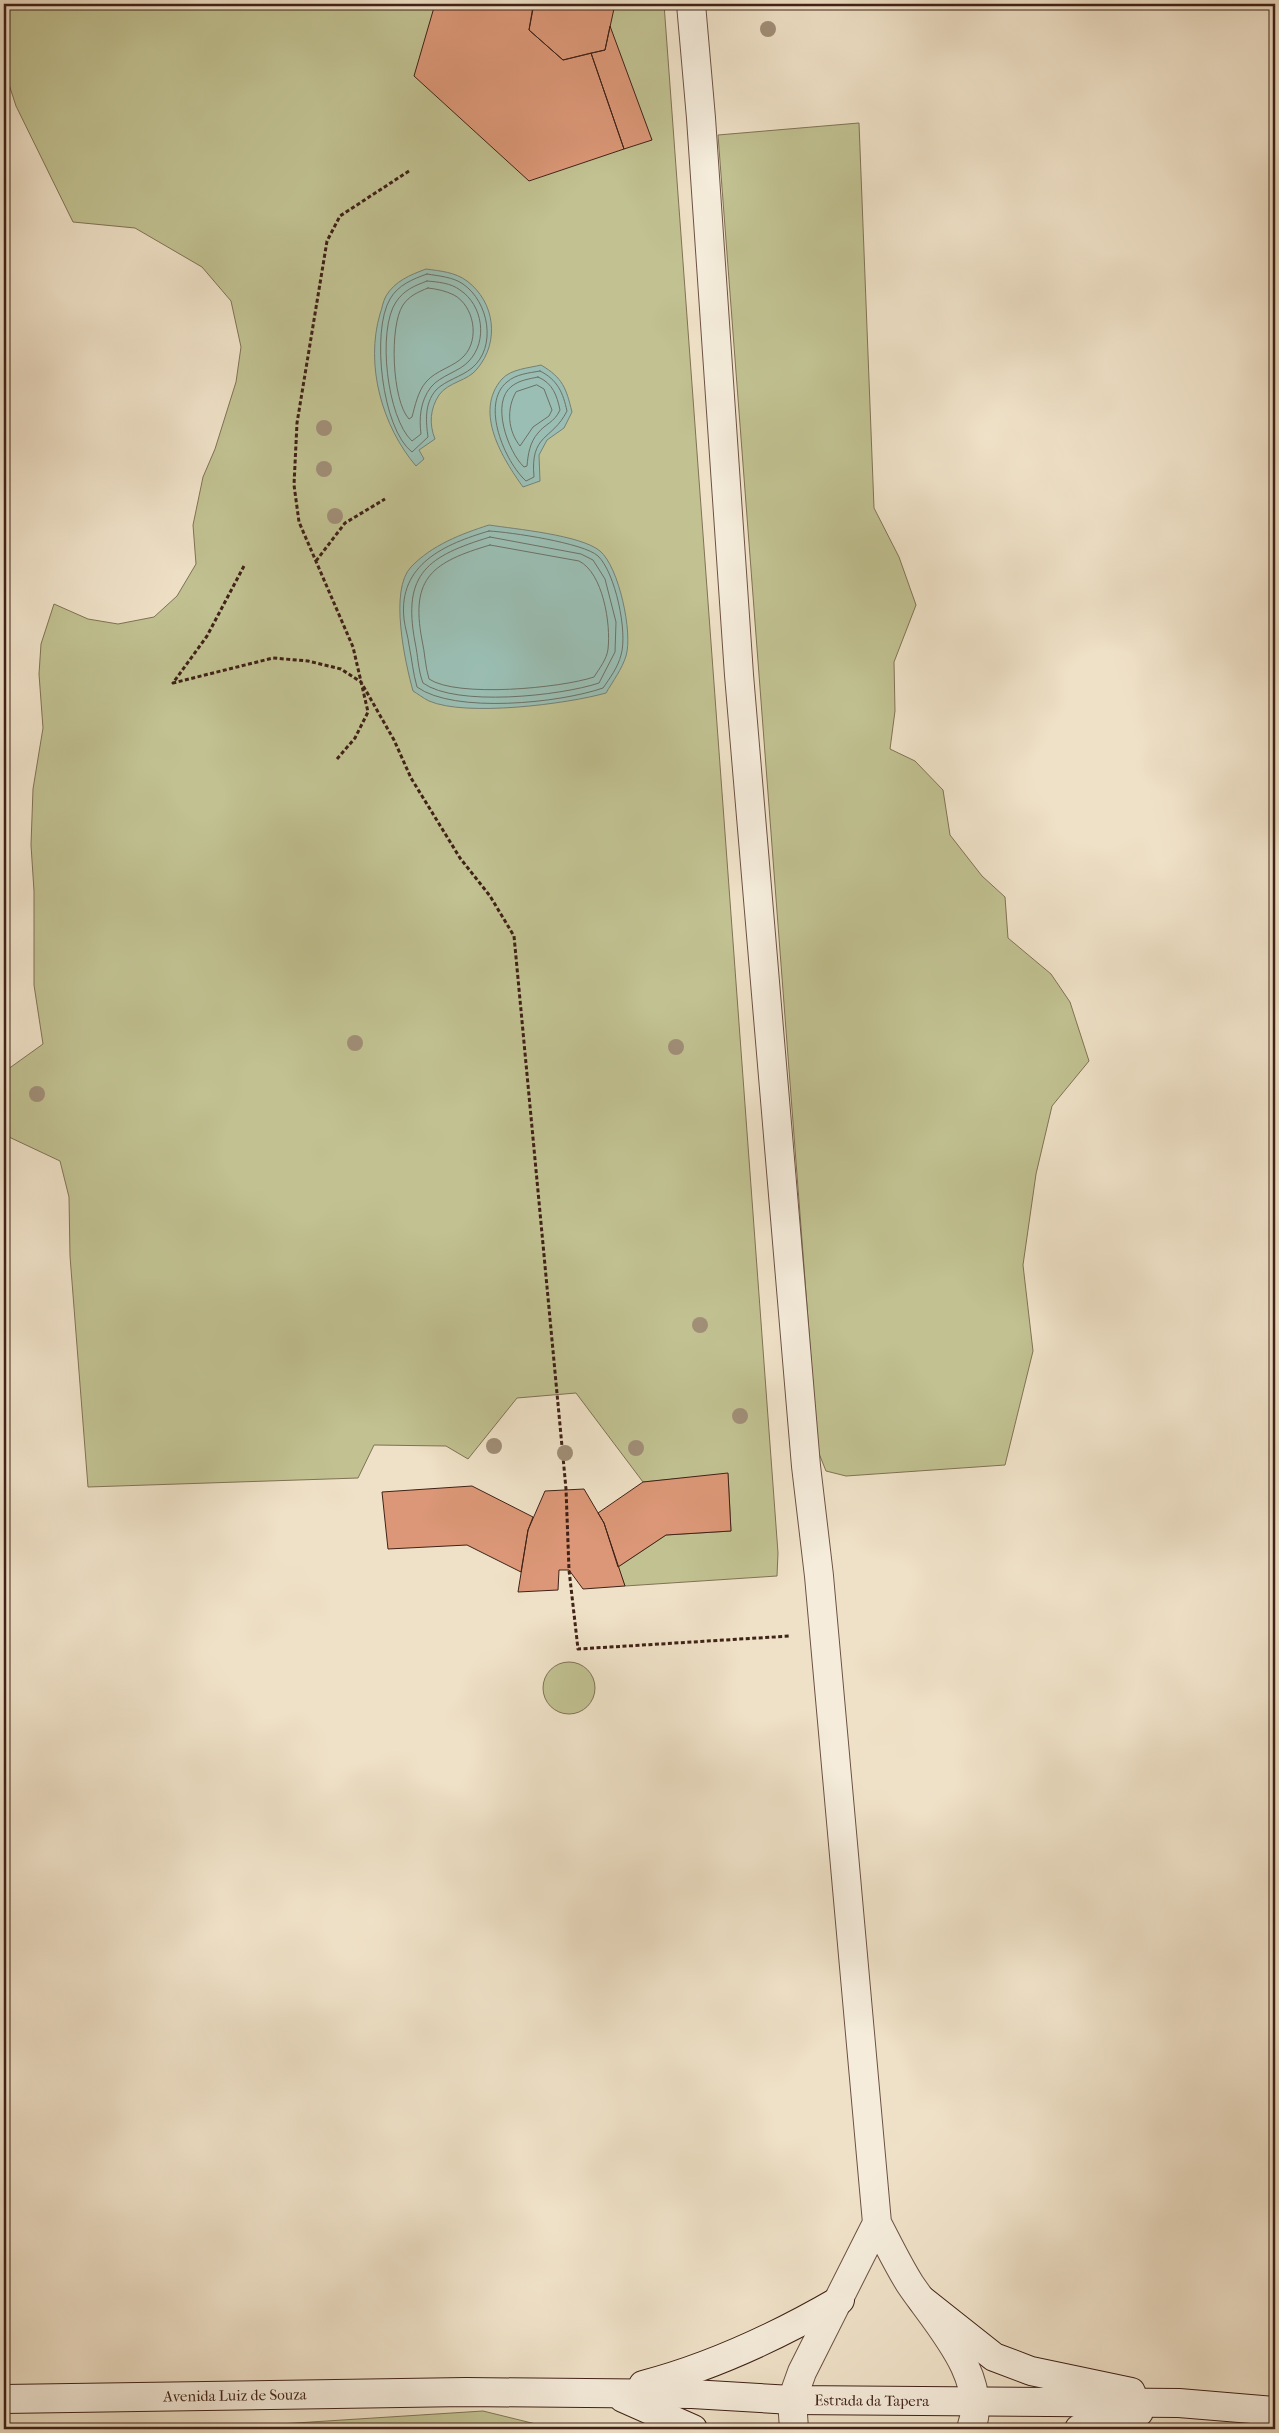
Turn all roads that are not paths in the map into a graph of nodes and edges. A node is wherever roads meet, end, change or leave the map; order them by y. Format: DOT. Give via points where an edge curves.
graph roads {
  1 [pos="690,4"];
  2 [pos="877,2223"];
  3 [pos="840,2300"];
  4 [pos="922,2300"];
  5 [pos="466,2392"];
  6 [pos="612,2394"];
  7 [pos="4,2399"];
  8 [pos="792,2400"];
  9 [pos="976,2402"];
  10 [pos="1179,2403"];
  11 [pos="1275,2411"];
  12 [pos="693,2429"];
  13 [pos="794,2429"];
  14 [pos="971,2429"];
  15 [pos="1079,2429"];
  1 -- 2 [label="street" via="701,118 740,685 806,1466"];
  2 -- 3 [label="street"];
  2 -- 4 [label="street"];
  3 -- 6 [label="street" via="788,2330 707,2364"];
  3 -- 8 [label="street" via="802,2372"];
  4 -- 9 [label="street" via="959,2354"];
  4 -- 10 [label="street" via="994,2357 1031,2371"];
  5 -- 6 [label="street, Estrada da Tapera"];
  5 -- 7 [label="street, Avenida Luiz de Souza"];
  6 -- 8 [label="street, Estrada da Tapera" via="692,2394"];
  6 -- 12 [label="street"];
  8 -- 9 [label="street, Estrada da Tapera"];
  8 -- 13 [label="street"];
  9 -- 10 [label="street, Estrada da Tapera"];
  9 -- 14 [label="street"];
  10 -- 11 [label="street, Estrada da Tapera"];
  10 -- 15 [label="street"];
}
